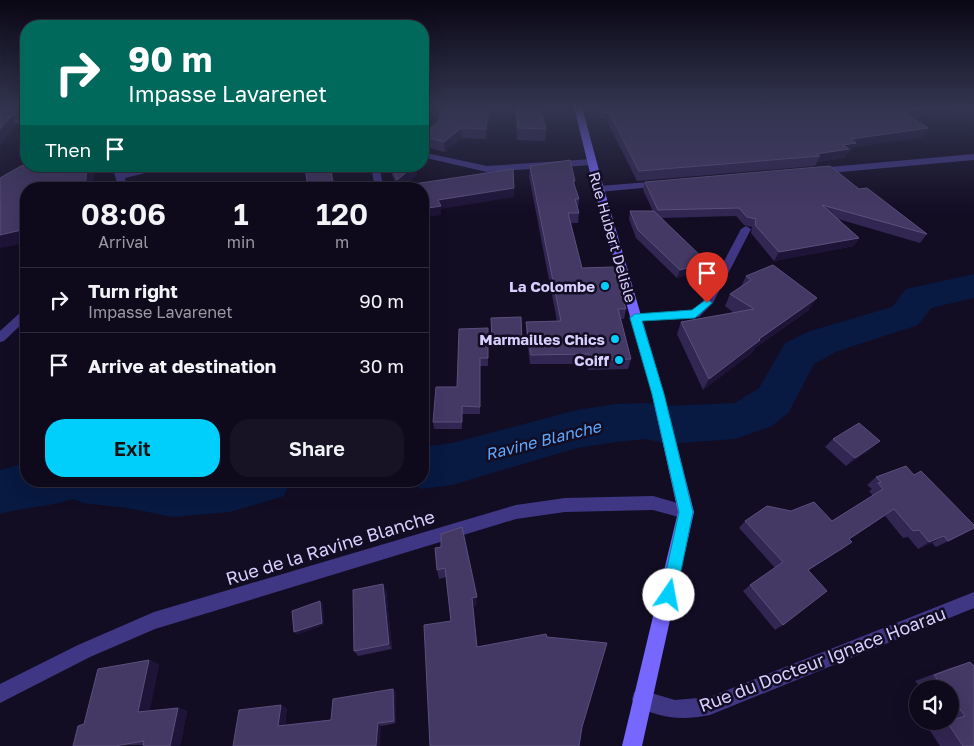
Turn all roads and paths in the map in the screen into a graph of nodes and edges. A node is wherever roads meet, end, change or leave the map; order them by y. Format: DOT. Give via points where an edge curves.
graph roads {
  1 [pos="587,142"];
  2 [pos="429,156"];
  3 [pos="974,157"];
  4 [pos="592,162"];
  5 [pos="118,172"];
  6 [pos="140,172"];
  7 [pos="806,172"];
  8 [pos="120,176"];
  9 [pos="122,182"];
  10 [pos="668,183"];
  11 [pos="599,188"];
  12 [pos="746,229"];
  13 [pos="635,318"];
  14 [pos="20,320"];
  15 [pos="0,338"];
  16 [pos="686,512"];
  17 [pos="974,600"];
  18 [pos="0,694"];
  19 [pos="642,699"];
  20 [pos="632,746"];
  1 -- 4 [label="main road, Rue Hubert Delisle"];
  2 -- 4 [label="street" via="487,169"];
  3 -- 7 [label="street"];
  4 -- 11 [label="main road, Rue Hubert Delisle"];
  5 -- 8 [label="street"];
  6 -- 8 [label="street"];
  8 -- 9 [label="street"];
  10 -- 11 [label="street"];
  11 -- 13 [label="main road, Rue Hubert Delisle"];
  12 -- 13 [label="street" via="707,303 695,314"];
  13 -- 16 [label="main road, Rue Hubert Delisle" via="658,394"];
  14 -- 15 [label="street"];
  16 -- 18 [label="street, Rue de la Ravine Blanche" via="653,502 565,505 516,512 154,621 84,650"];
  16 -- 19 [label="main road, Rue Hubert Delisle"];
  17 -- 19 [label="street, Rue du Docteur Ignace Hoarau" via="710,706 667,710"];
  19 -- 20 [label="main road, Rue Hubert Delisle"];
}
